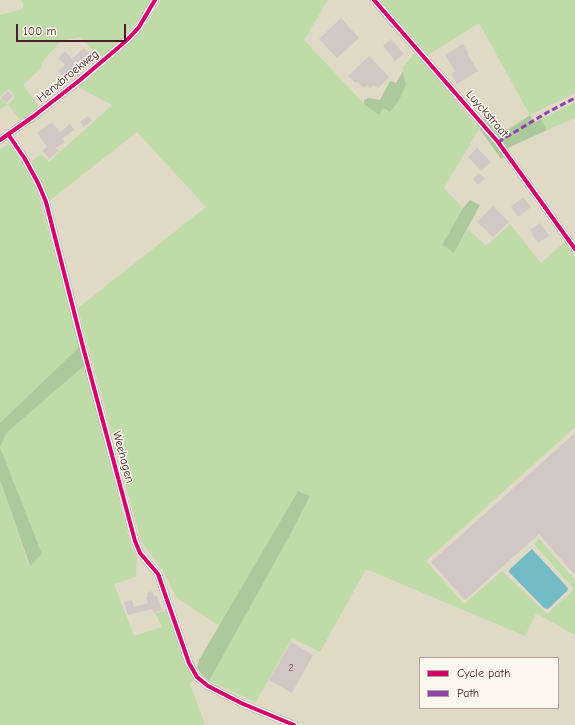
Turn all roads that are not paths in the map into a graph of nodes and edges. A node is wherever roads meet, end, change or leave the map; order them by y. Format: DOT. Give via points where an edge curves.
graph roads {
  1 [pos="155,0"];
  2 [pos="374,0"];
  3 [pos="8,134"];
  4 [pos="0,140"];
  5 [pos="575,249"];
  6 [pos="294,725"];
  1 -- 3 [label="street, Henxbroekweg" via="130,37 80,80"];
  2 -- 5 [label="street, Luyckstraat" via="498,142"];
  3 -- 4 [label="street, Henxbroekweg"];
  3 -- 6 [label="street, Weehagen" via="38,183 46,202 135,541 140,553 158,574 189,663 197,676 208,686"];
}
